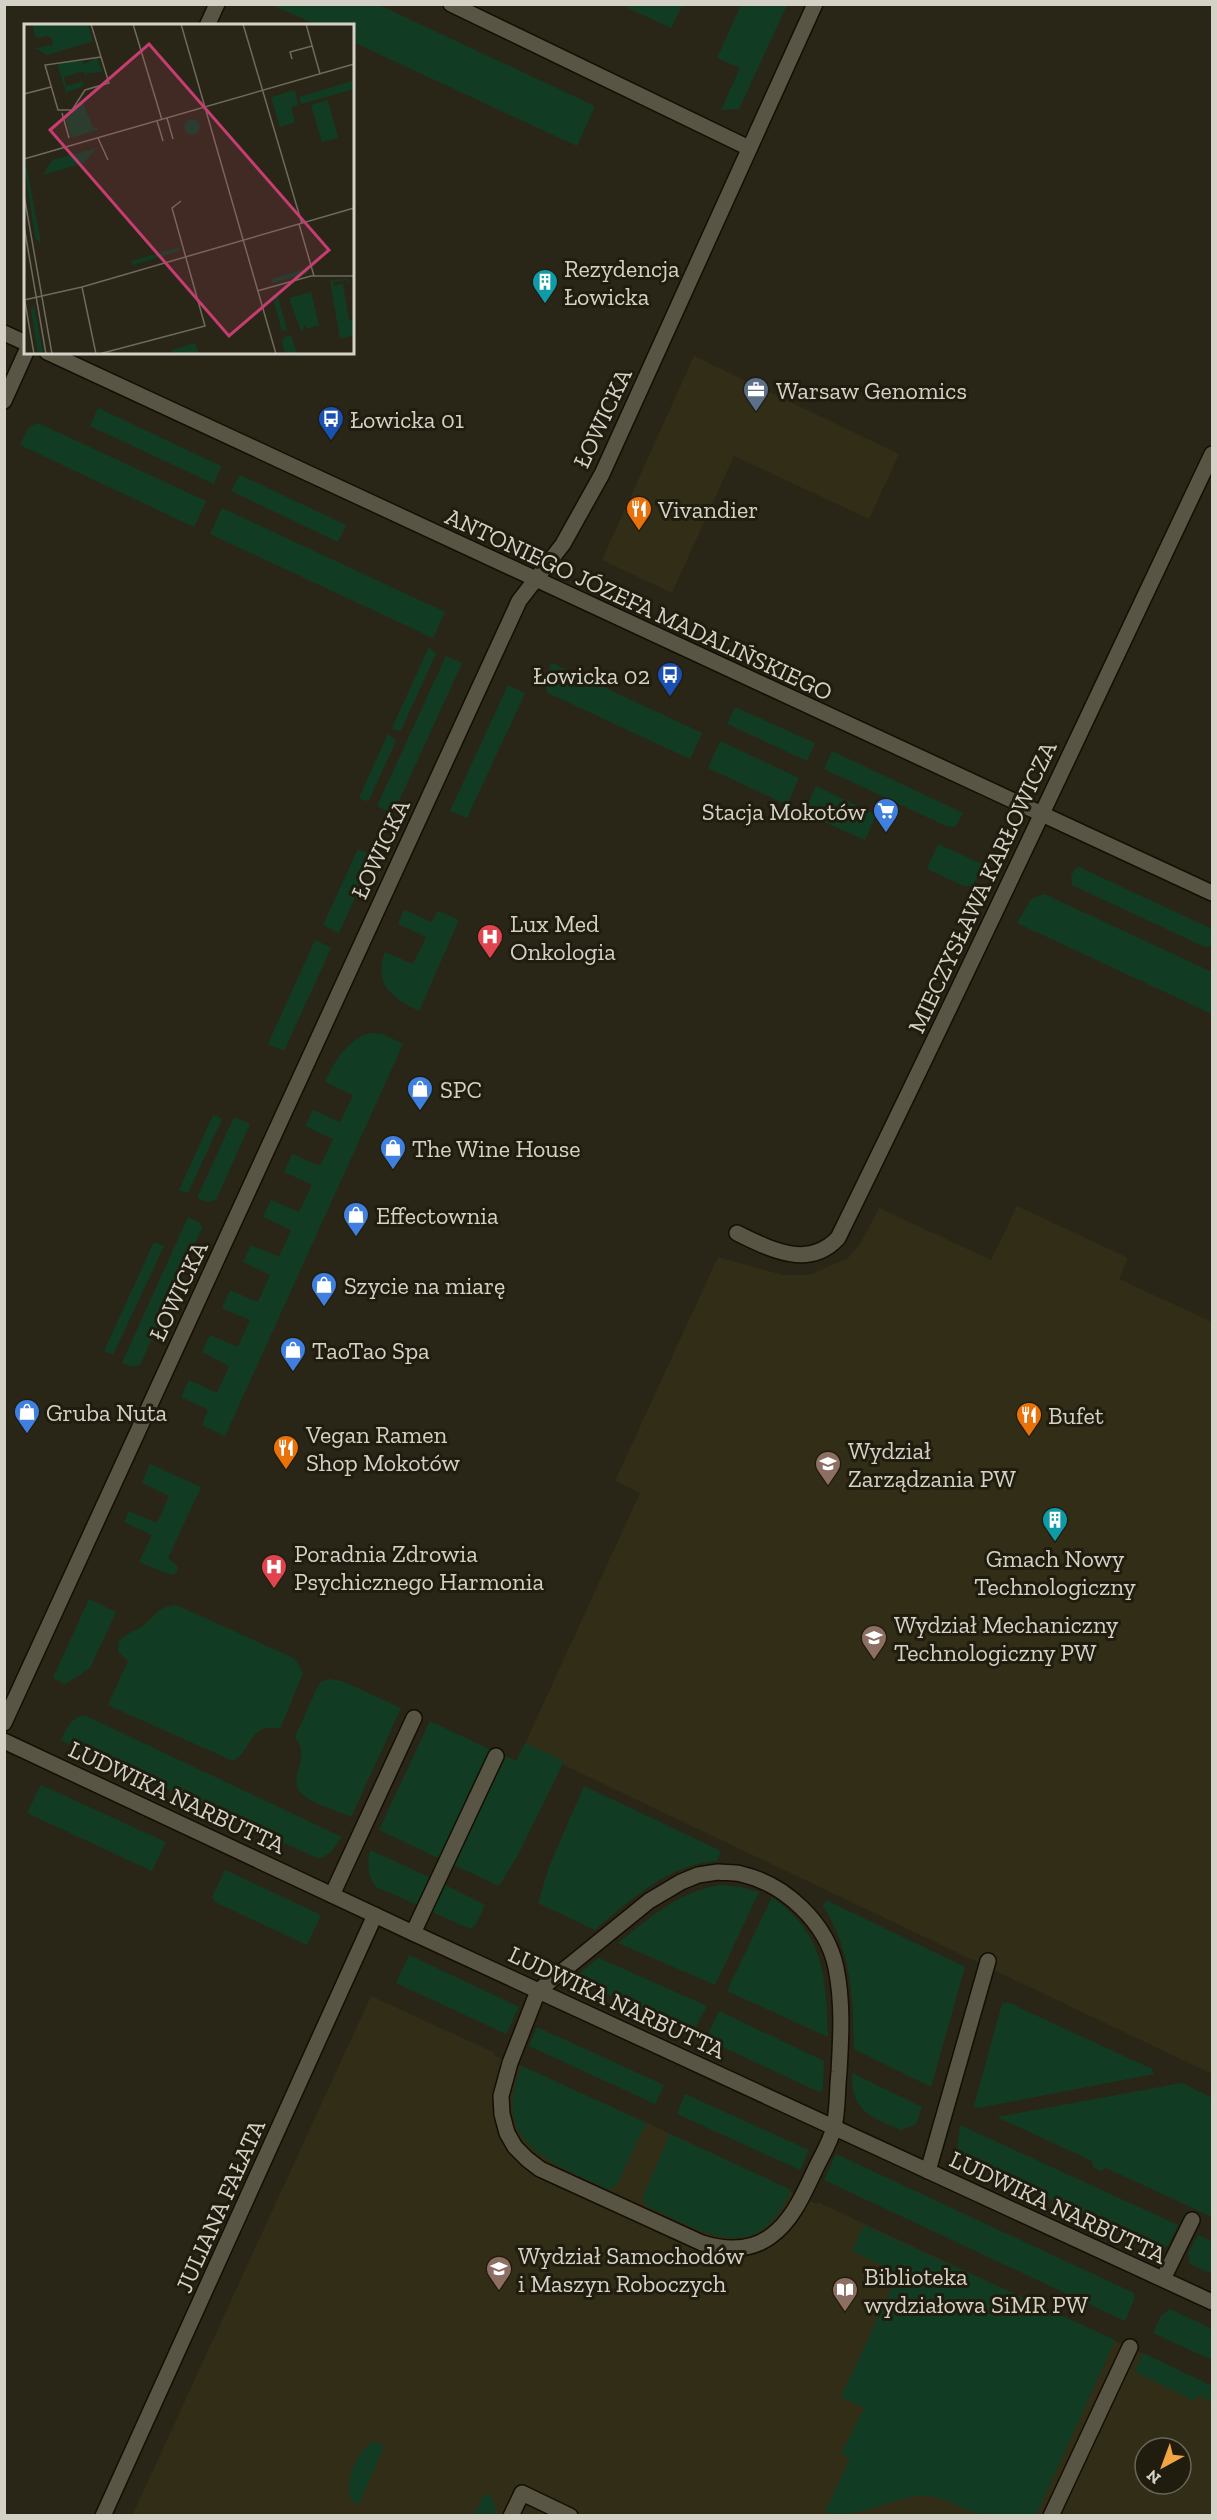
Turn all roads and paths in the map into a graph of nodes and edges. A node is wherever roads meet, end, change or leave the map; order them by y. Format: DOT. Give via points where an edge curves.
graph roads {
  1 [pos="217,4"];
  2 [pos="451,4"];
  3 [pos="815,4"];
  4 [pos="208,24"];
  5 [pos="750,148"];
  6 [pos="4,333"];
  7 [pos="24,342"];
  8 [pos="25,354"];
  9 [pos="52,354"];
  10 [pos="4,401"];
  11 [pos="1212,454"];
  12 [pos="535,581"];
  13 [pos="1040,815"];
  14 [pos="1212,893"];
  15 [pos="737,1233"];
  16 [pos="414,1718"];
  17 [pos="4,1723"];
  18 [pos="4,1741"];
  19 [pos="496,1756"];
  20 [pos="332,1895"];
  21 [pos="375,1915"];
  22 [pos="413,1933"];
  23 [pos="988,1961"];
  24 [pos="538,1991"];
  25 [pos="834,2128"];
  26 [pos="928,2171"];
  27 [pos="1192,2220"];
  28 [pos="1163,2279"];
  29 [pos="1212,2302"];
  30 [pos="1130,2347"];
  31 [pos="103,2516"];
  32 [pos="511,2516"];
  33 [pos="570,2516"];
  34 [pos="1051,2516"];
  1 -- 4 [label="street"];
  2 -- 5 [label="street"];
  3 -- 5 [label="street, ŁOWICKA"];
  5 -- 12 [label="street, ŁOWICKA" via="602,474 563,544"];
  6 -- 7 [label="street"];
  8 -- 10 [label="street"];
  9 -- 12 [label="street, ANTONIEGO JÓZEFA MADALIŃSKIEGO"];
  11 -- 13 [label="street, MIECZYSŁAWA KARŁOWICZA"];
  12 -- 13 [label="street, ANTONIEGO JÓZEFA MADALIŃSKIEGO"];
  12 -- 17 [label="street, ŁOWICKA" via="519,601"];
  13 -- 14 [label="street, ANTONIEGO JÓZEFA MADALIŃSKIEGO"];
  13 -- 15 [label="street, MIECZYSŁAWA KARŁOWICZA" via="838,1238 827,1250 813,1255 792,1254 769,1249"];
  16 -- 20 [label="street"];
  18 -- 20 [label="street, LUDWIKA NARBUTTA"];
  19 -- 22 [label="street"];
  20 -- 21 [label="street, LUDWIKA NARBUTTA"];
  21 -- 22 [label="street, LUDWIKA NARBUTTA"];
  21 -- 31 [label="street, JULIANA FAŁATA"];
  22 -- 24 [label="street, LUDWIKA NARBUTTA"];
  23 -- 26 [label="street"];
  24 -- 25 [label="street, LUDWIKA NARBUTTA"];
  24 -- 25 [label="street" via="631,1914 681,1882 718,1872 740,1874 769,1884 795,1901 814,1922 836,1965 841,2002"];
  24 -- 25 [label="street" via="501,2096 507,2133 515,2147 540,2169 702,2243 728,2249 744,2247 771,2236 784,2224 808,2185"];
  25 -- 26 [label="street, LUDWIKA NARBUTTA"];
  26 -- 28 [label="street, LUDWIKA NARBUTTA"];
  27 -- 28 [label="street"];
  28 -- 29 [label="street, LUDWIKA NARBUTTA"];
  30 -- 34 [label="street"];
  32 -- 33 [label="street" via="522,2493"];
}
